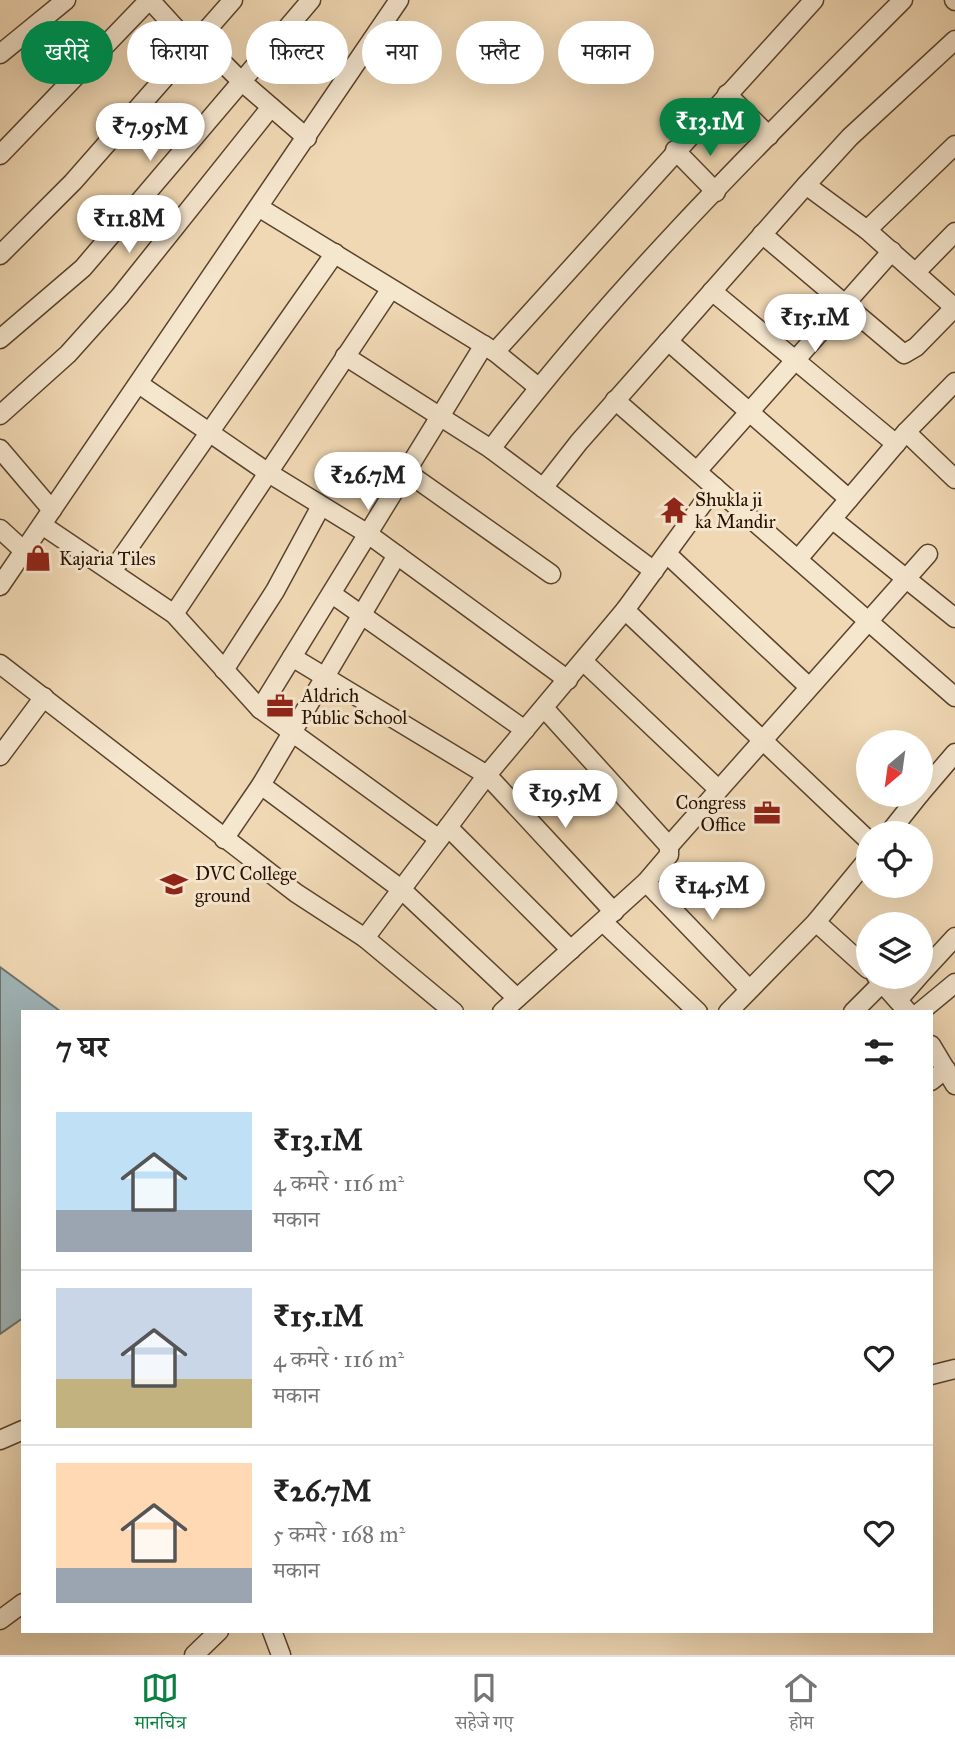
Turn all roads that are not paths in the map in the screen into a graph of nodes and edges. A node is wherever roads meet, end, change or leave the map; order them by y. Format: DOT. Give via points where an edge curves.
graph roads {
  1 [pos="66,0"];
  2 [pos="149,0"];
  3 [pos="233,0"];
  4 [pos="311,0"];
  5 [pos="399,0"];
  6 [pos="814,0"];
  7 [pos="903,0"];
  8 [pos="172,21"];
  9 [pos="214,21"];
  10 [pos="955,40"];
  11 [pos="0,54"];
  12 [pos="232,74"];
  13 [pos="241,81"];
  14 [pos="158,84"];
  15 [pos="727,94"];
  16 [pos="271,107"];
  17 [pos="769,136"];
  18 [pos="307,138"];
  19 [pos="955,145"];
  20 [pos="675,150"];
  21 [pos="0,155"];
  22 [pos="806,185"];
  23 [pos="716,192"];
  24 [pos="260,208"];
  25 [pos="867,230"];
  26 [pos="955,232"];
  27 [pos="762,234"];
  28 [pos="892,251"];
  29 [pos="335,253"];
  30 [pos="0,255"];
  31 [pos="916,272"];
  32 [pos="390,290"];
  33 [pos="712,291"];
  34 [pos="845,304"];
  35 [pos="955,307"];
  36 [pos="0,339"];
  37 [pos="668,341"];
  38 [pos="490,349"];
  39 [pos="345,356"];
  40 [pos="794,362"];
  41 [pos="955,382"];
  42 [pos="139,384"];
  43 [pos="538,387"];
  44 [pos="615,400"];
  45 [pos="749,414"];
  46 [pos="0,415"];
  47 [pos="441,417"];
  48 [pos="209,434"];
  49 [pos="901,438"];
  50 [pos="0,449"];
  51 [pos="491,449"];
  52 [pos="697,471"];
  53 [pos="267,472"];
  54 [pos="408,473"];
  55 [pos="955,479"];
  56 [pos="715,487"];
  57 [pos="543,488"];
  58 [pos="849,499"];
  59 [pos="321,506"];
  60 [pos="47,518"];
  61 [pos="832,519"];
  62 [pos="0,529"];
  63 [pos="368,534"];
  64 [pos="24,551"];
  65 [pos="667,554"];
  66 [pos="928,554"];
  67 [pos="397,555"];
  68 [pos="798,559"];
  69 [pos="113,570"];
  70 [pos="654,571"];
  71 [pos="551,574"];
  72 [pos="906,579"];
  73 [pos="0,586"];
  74 [pos="332,594"];
  75 [pos="625,610"];
  76 [pos="174,614"];
  77 [pos="363,616"];
  78 [pos="955,618"];
  79 [pos="869,622"];
  80 [pos="292,657"];
  81 [pos="584,662"];
  82 [pos="0,664"];
  83 [pos="224,670"];
  84 [pos="322,678"];
  85 [pos="568,680"];
  86 [pos="809,687"];
  87 [pos="44,697"];
  88 [pos="955,697"];
  89 [pos="544,708"];
  90 [pos="260,709"];
  91 [pos="526,730"];
  92 [pos="290,733"];
  93 [pos="761,740"];
  94 [pos="0,756"];
  95 [pos="951,765"];
  96 [pos="487,775"];
  97 [pos="933,782"];
  98 [pos="261,785"];
  99 [pos="718,789"];
  100 [pos="910,807"];
  101 [pos="899,821"];
  102 [pos="856,829"];
  103 [pos="443,833"];
  104 [pos="224,839"];
  105 [pos="669,846"];
  106 [pos="856,874"];
  107 [pos="646,882"];
  108 [pos="401,889"];
  109 [pos="608,917"];
  110 [pos="816,922"];
  111 [pos="955,937"];
  112 [pos="365,938"];
  113 [pos="571,950"];
  114 [pos="856,958"];
  115 [pos="933,962"];
  116 [pos="955,983"];
  117 [pos="750,989"];
  118 [pos="871,989"];
  119 [pos="888,989"];
  120 [pos="913,989"];
  121 [pos="517,998"];
  122 [pos="903,1006"];
  123 [pos="452,1010"];
  124 [pos="504,1010"];
  125 [pos="696,1010"];
  126 [pos="729,1010"];
  127 [pos="855,1010"];
  128 [pos="922,1010"];
  129 [pos="933,1048"];
  130 [pos="952,1076"];
  131 [pos="933,1081"];
  132 [pos="955,1369"];
  133 [pos="933,1374"];
  134 [pos="21,1431"];
  135 [pos="3,1439"];
  136 [pos="21,1447"];
  137 [pos="21,1604"];
  138 [pos="0,1620"];
  139 [pos="217,1633"];
  140 [pos="273,1633"];
  141 [pos="194,1655"];
  142 [pos="281,1655"];
  1 -- 11 [label="street"];
  2 -- 8 [label="street"];
  2 -- 21 [label="street"];
  3 -- 9 [label="street"];
  4 -- 13 [label="street"];
  5 -- 18 [label="street"];
  6 -- 15 [label="street"];
  7 -- 17 [label="street"];
  10 -- 22 [label="street" via="850,137"];
  12 -- 13 [label="street"];
  13 -- 16 [label="street"];
  13 -- 36 [label="street" via="83,268"];
  14 -- 30 [label="street" via="73,182"];
  15 -- 17 [label="street"];
  15 -- 20 [label="street"];
  16 -- 18 [label="street"];
  16 -- 46 [label="street" via="120,296 68,354"];
  17 -- 23 [label="street"];
  18 -- 24 [label="street"];
  19 -- 25 [label="street"];
  20 -- 23 [label="street"];
  20 -- 38 [label="street"];
  22 -- 25 [label="street"];
  22 -- 27 [label="street"];
  23 -- 43 [label="street"];
  24 -- 29 [label="street"];
  24 -- 42 [label="street"];
  25 -- 28 [label="street"];
  26 -- 31 [label="street"];
  27 -- 33 [label="street"];
  27 -- 34 [label="street"];
  28 -- 31 [label="street"];
  28 -- 34 [label="street"];
  29 -- 32 [label="street"];
  29 -- 48 [label="street"];
  31 -- 35 [label="street"];
  32 -- 38 [label="street"];
  32 -- 39 [label="street"];
  33 -- 37 [label="street"];
  33 -- 40 [label="street"];
  34 -- 35 [label="street" via="904,354"];
  34 -- 40 [label="street"];
  37 -- 44 [label="street"];
  37 -- 45 [label="street"];
  38 -- 43 [label="street"];
  38 -- 47 [label="street"];
  39 -- 47 [label="street"];
  39 -- 53 [label="street"];
  40 -- 45 [label="street"];
  40 -- 49 [label="street"];
  41 -- 49 [label="street"];
  42 -- 48 [label="street"];
  42 -- 60 [label="street"];
  43 -- 51 [label="street"];
  44 -- 52 [label="street"];
  44 -- 57 [label="street"];
  45 -- 52 [label="street"];
  45 -- 58 [label="street"];
  47 -- 51 [label="street"];
  47 -- 54 [label="street"];
  48 -- 53 [label="street"];
  48 -- 69 [label="street"];
  49 -- 55 [label="street"];
  49 -- 58 [label="street"];
  50 -- 60 [label="street"];
  51 -- 57 [label="street"];
  52 -- 56 [label="street"];
  53 -- 59 [label="street"];
  53 -- 76 [label="street"];
  54 -- 63 [label="street"];
  54 -- 71 [label="street"];
  56 -- 65 [label="street"];
  56 -- 68 [label="street"];
  57 -- 70 [label="street"];
  58 -- 61 [label="street"];
  59 -- 63 [label="street"];
  59 -- 83 [label="street" via="275,591"];
  60 -- 64 [label="street"];
  60 -- 69 [label="street"];
  61 -- 68 [label="street"];
  61 -- 72 [label="street"];
  62 -- 64 [label="street"];
  63 -- 67 [label="street"];
  63 -- 74 [label="street"];
  64 -- 73 [label="street"];
  65 -- 70 [label="street"];
  65 -- 86 [label="street"];
  66 -- 72 [label="street"];
  67 -- 77 [label="street"];
  67 -- 85 [label="street"];
  68 -- 79 [label="street"];
  69 -- 76 [label="street"];
  70 -- 75 [label="street"];
  72 -- 78 [label="street"];
  72 -- 79 [label="street"];
  74 -- 77 [label="street"];
  74 -- 80 [label="street"];
  75 -- 81 [label="street"];
  75 -- 93 [label="street"];
  76 -- 83 [label="street"];
  77 -- 84 [label="street"];
  77 -- 91 [label="street"];
  79 -- 86 [label="street"];
  79 -- 88 [label="street"];
  80 -- 84 [label="street"];
  80 -- 90 [label="street"];
  81 -- 85 [label="street"];
  81 -- 99 [label="street"];
  82 -- 87 [label="street"];
  83 -- 90 [label="street"];
  84 -- 92 [label="street"];
  84 -- 96 [label="street"];
  85 -- 89 [label="street"];
  86 -- 93 [label="street"];
  87 -- 94 [label="street"];
  87 -- 104 [label="street"];
  89 -- 91 [label="street"];
  89 -- 105 [label="street"];
  90 -- 92 [label="street"];
  91 -- 96 [label="street"];
  92 -- 98 [label="street"];
  92 -- 103 [label="street"];
  93 -- 99 [label="street"];
  93 -- 102 [label="street"];
  95 -- 97 [label="street"];
  96 -- 103 [label="street"];
  96 -- 109 [label="street"];
  98 -- 104 [label="street"];
  98 -- 108 [label="street"];
  99 -- 105 [label="street"];
  100 -- 101 [label="street"];
  103 -- 108 [label="street"];
  103 -- 113 [label="street"];
  104 -- 112 [label="street"];
  105 -- 107 [label="street" via="665,863"];
  106 -- 110 [label="street"];
  107 -- 109 [label="street"];
  107 -- 117 [label="street"];
  108 -- 112 [label="street"];
  108 -- 121 [label="street"];
  109 -- 113 [label="street"];
  109 -- 125 [label="street"];
  110 -- 114 [label="street"];
  110 -- 117 [label="street"];
  111 -- 115 [label="street"];
  112 -- 123 [label="street"];
  113 -- 121 [label="street"];
  116 -- 128 [label="street"];
  117 -- 126 [label="street"];
  118 -- 127 [label="street"];
  119 -- 122 [label="street"];
  120 -- 122 [label="street"];
  121 -- 124 [label="street"];
  129 -- 130 [label="street"];
  130 -- 131 [label="street"];
  132 -- 133 [label="street"];
  134 -- 135 [label="street"];
  135 -- 136 [label="street"];
  137 -- 138 [label="street"];
  139 -- 141 [label="street"];
  140 -- 142 [label="street"];
}
